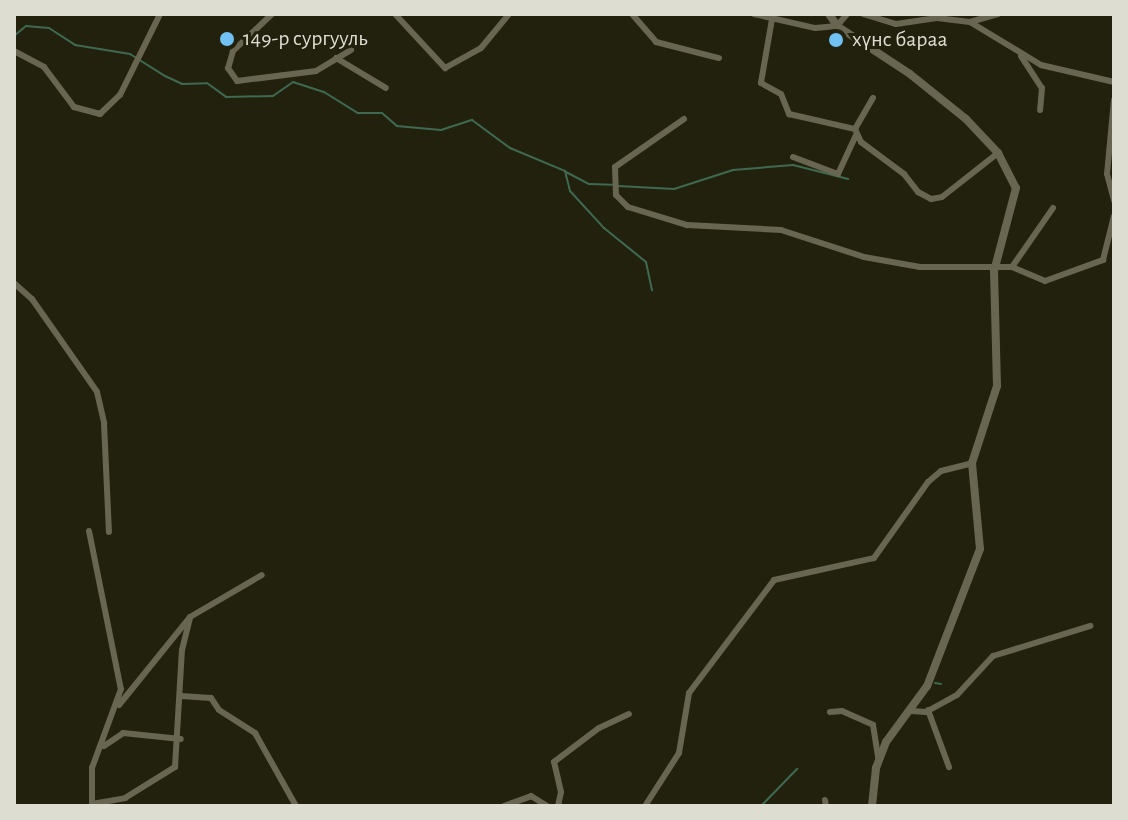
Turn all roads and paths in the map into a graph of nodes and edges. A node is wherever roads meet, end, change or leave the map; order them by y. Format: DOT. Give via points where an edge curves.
graph roads {
  1 [pos="160,14"];
  2 [pos="272,14"];
  3 [pos="395,14"];
  4 [pos="509,14"];
  5 [pos="632,14"];
  6 [pos="754,14"];
  7 [pos="829,14"];
  8 [pos="847,14"];
  9 [pos="863,14"];
  10 [pos="998,14"];
  11 [pos="920,17"];
  12 [pos="772,19"];
  13 [pos="970,22"];
  14 [pos="837,26"];
  15 [pos="1011,44"];
  16 [pos="351,50"];
  17 [pos="14,51"];
  18 [pos="336,58"];
  19 [pos="719,58"];
  20 [pos="1114,82"];
  21 [pos="386,88"];
  22 [pos="873,98"];
  23 [pos="1114,100"];
  24 [pos="1040,110"];
  25 [pos="684,119"];
  26 [pos="855,132"];
  27 [pos="998,153"];
  28 [pos="793,157"];
  29 [pos="1114,201"];
  30 [pos="1053,208"];
  31 [pos="1114,216"];
  32 [pos="1114,252"];
  33 [pos="1103,260"];
  34 [pos="1012,267"];
  35 [pos="994,271"];
  36 [pos="14,283"];
  37 [pos="972,463"];
  38 [pos="89,531"];
  39 [pos="109,532"];
  40 [pos="262,575"];
  41 [pos="190,617"];
  42 [pos="1090,626"];
  43 [pos="181,696"];
  44 [pos="928,710"];
  45 [pos="116,711"];
  46 [pos="911,711"];
  47 [pos="830,712"];
  48 [pos="629,714"];
  49 [pos="179,738"];
  50 [pos="101,748"];
  51 [pos="879,761"];
  52 [pos="949,767"];
  53 [pos="92,805"];
  54 [pos="296,806"];
  55 [pos="504,806"];
  56 [pos="547,806"];
  57 [pos="558,806"];
  58 [pos="645,806"];
  59 [pos="872,806"];
  1 -- 17 [label="street" via="114,103 92,114 67,101 44,67"];
  2 -- 18 [label="street" via="233,51 228,68 237,81 316,71"];
  3 -- 4 [label="street" via="445,68 481,48"];
  5 -- 19 [label="street" via="656,42"];
  6 -- 12 [label="street"];
  7 -- 14 [label="street"];
  8 -- 14 [label="street"];
  9 -- 11 [label="street" via="896,24"];
  10 -- 13 [label="street"];
  11 -- 13 [label="street"];
  12 -- 14 [label="street"];
  12 -- 26 [label="street" via="761,83 781,94 789,114"];
  13 -- 15 [label="street"];
  14 -- 27 [label="street" via="910,74"];
  15 -- 20 [label="street" via="1059,73"];
  15 -- 24 [label="street" via="1038,78"];
  16 -- 18 [label="street"];
  18 -- 21 [label="street"];
  22 -- 26 [label="street"];
  23 -- 29 [label="street" via="1107,174"];
  25 -- 35 [label="street" via="631,152 612,172 628,207 687,225 781,230 864,257"];
  26 -- 27 [label="street" via="931,199 957,189"];
  26 -- 28 [label="street" via="838,174"];
  27 -- 35 [label="street" via="1016,188"];
  30 -- 34 [label="street"];
  31 -- 33 [label="street"];
  32 -- 33 [label="street"];
  33 -- 34 [label="street" via="1055,280"];
  34 -- 35 [label="street"];
  35 -- 37 [label="street" via="997,386"];
  36 -- 39 [label="street" via="32,299 97,392 104,423"];
  37 -- 46 [label="street" via="980,549 946,644"];
  37 -- 58 [label="street" via="941,471 928,482 874,558 774,580 689,693 679,753"];
  38 -- 45 [label="street" via="121,689"];
  40 -- 41 [label="street"];
  41 -- 43 [label="street" via="182,650"];
  41 -- 45 [label="street"];
  42 -- 44 [label="street" via="993,656 963,692"];
  43 -- 49 [label="street"];
  43 -- 54 [label="street" via="211,698 219,710 255,733"];
  44 -- 46 [label="street"];
  44 -- 52 [label="street"];
  45 -- 50 [label="street"];
  46 -- 51 [label="street" via="886,742"];
  47 -- 51 [label="street" via="842,711 873,725"];
  48 -- 57 [label="street" via="599,728 554,762 561,792"];
  49 -- 50 [label="street" via="123,733"];
  49 -- 53 [label="street" via="175,767 125,798"];
  50 -- 53 [label="street" via="92,768"];
  51 -- 59 [label="street"];
  55 -- 56 [label="street" via="531,796"];
}
